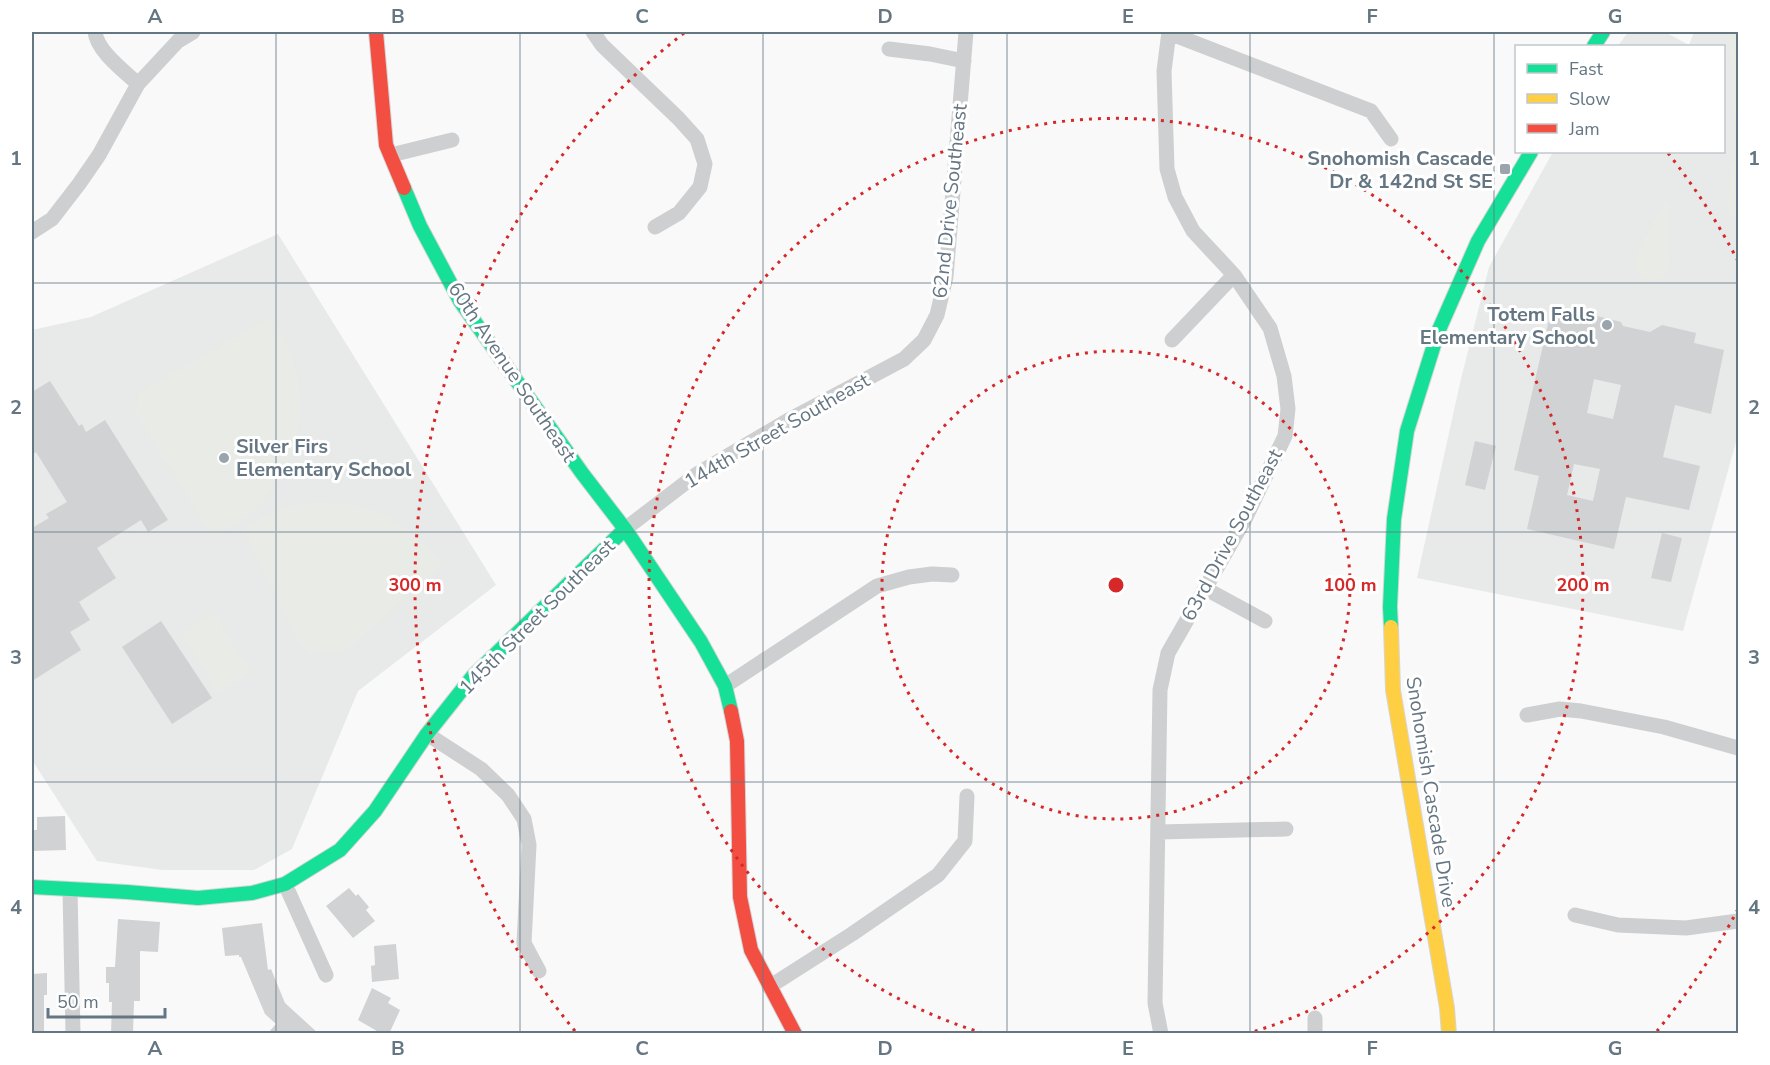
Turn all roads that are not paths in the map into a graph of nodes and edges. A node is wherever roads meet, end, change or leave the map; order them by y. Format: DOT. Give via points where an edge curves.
graph roads {
  1 [pos="95,32"];
  2 [pos="193,32"];
  3 [pos="376,32"];
  4 [pos="592,32"];
  5 [pos="966,32"];
  6 [pos="1169,32"];
  7 [pos="1603,32"];
  8 [pos="1595,45"];
  9 [pos="889,49"];
  10 [pos="964,61"];
  11 [pos="138,84"];
  12 [pos="1391,139"];
  13 [pos="452,140"];
  14 [pos="1530,153"];
  15 [pos="391,155"];
  16 [pos="655,226"];
  17 [pos="32,232"];
  18 [pos="1234,275"];
  19 [pos="1172,340"];
  20 [pos="904,358"];
  21 [pos="625,529"];
  22 [pos="952,575"];
  23 [pos="1206,589"];
  24 [pos="1265,621"];
  25 [pos="725,686"];
  26 [pos="1527,715"];
  27 [pos="427,734"];
  28 [pos="1738,748"];
  29 [pos="967,795"];
  30 [pos="1286,829"];
  31 [pos="1159,832"];
  32 [pos="285,884"];
  33 [pos="32,887"];
  34 [pos="70,890"];
  35 [pos="1575,915"];
  36 [pos="1738,921"];
  37 [pos="539,971"];
  38 [pos="326,975"];
  39 [pos="770,987"];
  40 [pos="74,1034"];
  41 [pos="795,1034"];
  42 [pos="1161,1034"];
  43 [pos="1449,1034"];
  1 -- 11 [label="street" via="113,61"];
  2 -- 11 [label="street" via="178,41"];
  3 -- 15 [label="street, 60th Avenue Southeast" via="386,145"];
  4 -- 16 [label="street" via="698,139 705,164 700,187 680,213"];
  5 -- 10 [label="street, 62nd Drive Southeast"];
  6 -- 12 [label="street" via="1371,111"];
  6 -- 18 [label="street, 63rd Drive Southeast" via="1164,71 1167,169 1175,197 1193,231"];
  7 -- 8 [label="street"];
  9 -- 10 [label="street"];
  10 -- 20 [label="street, 62nd Drive Southeast" via="946,277 937,315 924,340"];
  11 -- 17 [label="street" via="79,184 52,219"];
  13 -- 15 [label="street"];
  14 -- 43 [label="street, Snohomish Cascade Drive" via="1478,241 1438,332 1407,431 1394,519 1390,607 1393,690"];
  15 -- 21 [label="street, 60th Avenue Southeast" via="420,226 460,301"];
  18 -- 19 [label="street"];
  18 -- 23 [label="street, 63rd Drive Southeast" via="1270,328 1284,376 1288,409 1285,436"];
  20 -- 21 [label="street, 144th Street Southeast" via="697,474"];
  21 -- 25 [label="street" via="701,642"];
  21 -- 27 [label="street, 145th Street Southeast" via="473,676"];
  22 -- 25 [label="street" via="909,577 877,586"];
  23 -- 24 [label="street"];
  23 -- 31 [label="street, 63rd Drive Southeast" via="1168,653 1160,690"];
  25 -- 39 [label="street" via="737,741 740,897 751,950"];
  26 -- 28 [label="street" via="1560,709 1581,711"];
  27 -- 32 [label="street, 145th Street Southeast" via="375,811 340,850"];
  27 -- 37 [label="street" via="481,769 508,795 524,819 529,845 524,943"];
  29 -- 39 [label="street" via="965,841 938,875"];
  30 -- 31 [label="street"];
  31 -- 42 [label="street, 63rd Drive Southeast" via="1155,1003"];
  32 -- 34 [label="street, 145th Street Southeast" via="252,893 198,898"];
  32 -- 38 [label="street"];
  33 -- 34 [label="street, 145th Street Southeast"];
  34 -- 40 [label="street"];
  35 -- 36 [label="street" via="1618,925 1686,928"];
  39 -- 41 [label="street"];
}
